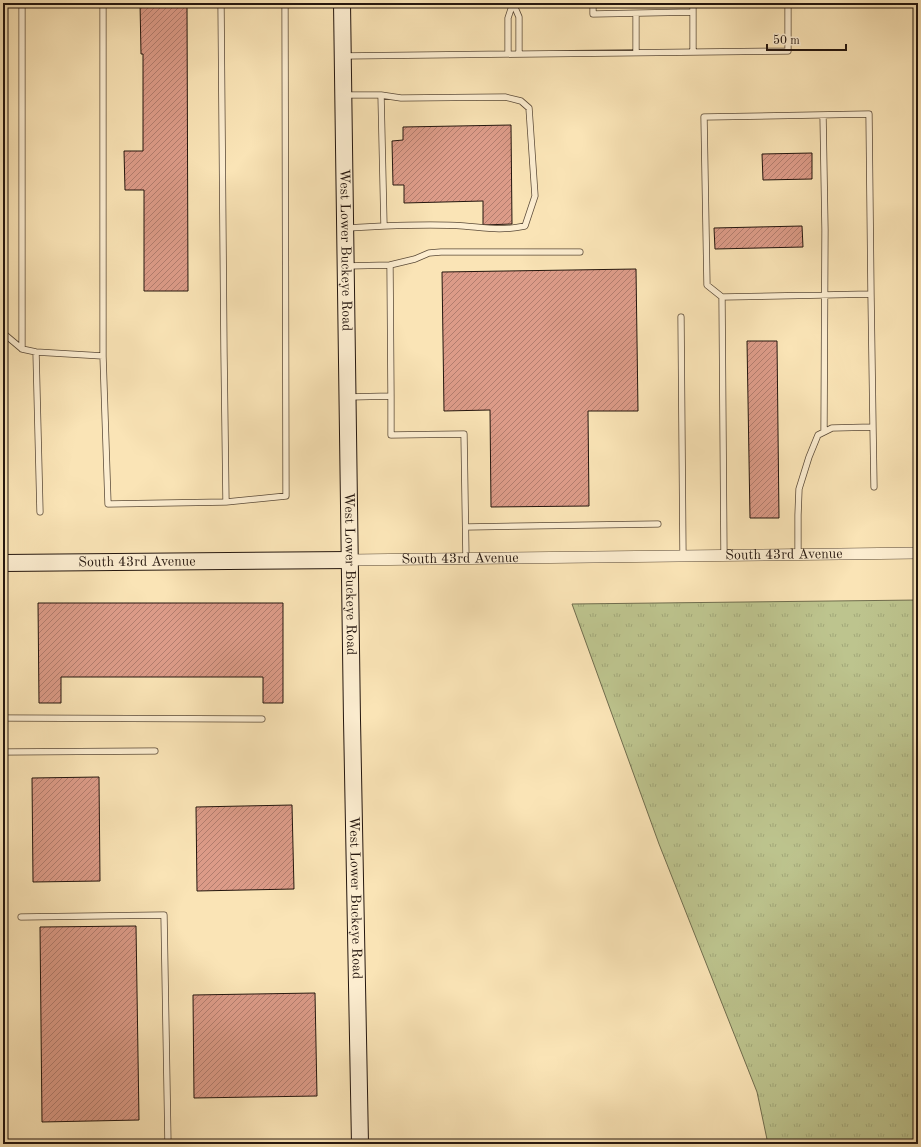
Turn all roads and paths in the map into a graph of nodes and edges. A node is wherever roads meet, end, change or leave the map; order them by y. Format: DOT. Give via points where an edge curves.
graph roads {
  1 [pos="22,3"];
  2 [pos="103,3"];
  3 [pos="221,3"];
  4 [pos="285,3"];
  5 [pos="342,3"];
  6 [pos="513,3"];
  7 [pos="593,3"];
  8 [pos="693,3"];
  9 [pos="788,3"];
  10 [pos="693,12"];
  11 [pos="636,14"];
  12 [pos="636,52"];
  13 [pos="693,52"];
  14 [pos="508,54"];
  15 [pos="519,54"];
  16 [pos="343,56"];
  17 [pos="343,95"];
  18 [pos="381,95"];
  19 [pos="823,115"];
  20 [pos="384,226"];
  21 [pos="345,228"];
  22 [pos="580,252"];
  23 [pos="390,264"];
  24 [pos="345,266"];
  25 [pos="871,294"];
  26 [pos="824,295"];
  27 [pos="722,297"];
  28 [pos="681,317"];
  29 [pos="3,333"];
  30 [pos="22,349"];
  31 [pos="36,352"];
  32 [pos="103,356"];
  33 [pos="391,396"];
  34 [pos="347,397"];
  35 [pos="873,427"];
  36 [pos="824,432"];
  37 [pos="874,487"];
  38 [pos="226,502"];
  39 [pos="40,512"];
  40 [pos="658,524"];
  41 [pos="466,527"];
  42 [pos="918,553"];
  43 [pos="798,555"];
  44 [pos="684,556"];
  45 [pos="724,556"];
  46 [pos="466,559"];
  47 [pos="350,560"];
  48 [pos="3,563"];
  49 [pos="3,718"];
  50 [pos="262,719"];
  51 [pos="155,751"];
  52 [pos="3,752"];
  53 [pos="20,917"];
  54 [pos="168,1144"];
  55 [pos="360,1144"];
  1 -- 30 [label="lane"];
  2 -- 32 [label="lane"];
  3 -- 38 [label="lane"];
  4 -- 38 [label="lane" via="286,496"];
  5 -- 16 [label="main road, West Lower Buckeye Road"];
  6 -- 14 [label="lane" via="508,18"];
  6 -- 15 [label="lane" via="519,17"];
  7 -- 11 [label="lane" via="592,14"];
  8 -- 10 [label="lane"];
  9 -- 13 [label="lane" via="788,51"];
  10 -- 11 [label="lane"];
  10 -- 13 [label="lane"];
  11 -- 12 [label="lane"];
  12 -- 13 [label="lane"];
  12 -- 15 [label="lane"];
  14 -- 15 [label="lane"];
  14 -- 16 [label="lane"];
  16 -- 17 [label="main road, West Lower Buckeye Road"];
  17 -- 18 [label="lane"];
  17 -- 21 [label="main road, West Lower Buckeye Road"];
  18 -- 20 [label="lane"];
  18 -- 20 [label="lane" via="401,98 505,97 521,101 529,108 534,196 525,226 483,229 464,226"];
  19 -- 25 [label="lane" via="869,114"];
  19 -- 26 [label="lane"];
  19 -- 27 [label="lane" via="704,117 707,285"];
  20 -- 21 [label="lane"];
  21 -- 24 [label="main road, West Lower Buckeye Road"];
  22 -- 23 [label="lane" via="441,252"];
  23 -- 24 [label="lane"];
  23 -- 33 [label="lane"];
  24 -- 34 [label="main road, West Lower Buckeye Road"];
  25 -- 26 [label="lane"];
  25 -- 35 [label="lane"];
  26 -- 27 [label="lane"];
  26 -- 36 [label="lane"];
  27 -- 45 [label="lane"];
  28 -- 44 [label="lane"];
  29 -- 30 [label="lane"];
  30 -- 31 [label="lane"];
  31 -- 32 [label="lane"];
  31 -- 39 [label="lane"];
  32 -- 38 [label="lane" via="108,504"];
  33 -- 34 [label="lane"];
  33 -- 41 [label="lane" via="391,435 464,434"];
  34 -- 47 [label="main road, West Lower Buckeye Road"];
  35 -- 36 [label="lane" via="832,428"];
  35 -- 37 [label="lane"];
  36 -- 43 [label="lane" via="818,435 799,489"];
  40 -- 41 [label="lane"];
  41 -- 46 [label="lane"];
  42 -- 43 [label="street, South 43rd Avenue"];
  43 -- 45 [label="street, South 43rd Avenue"];
  44 -- 45 [label="street, South 43rd Avenue"];
  44 -- 46 [label="street, South 43rd Avenue"];
  46 -- 47 [label="street, South 43rd Avenue"];
  47 -- 48 [label="main road, South 43rd Avenue"];
  47 -- 55 [label="main road, West Lower Buckeye Road"];
  49 -- 50 [label="lane"];
  51 -- 52 [label="lane"];
  53 -- 54 [label="lane" via="164,915"];
}
